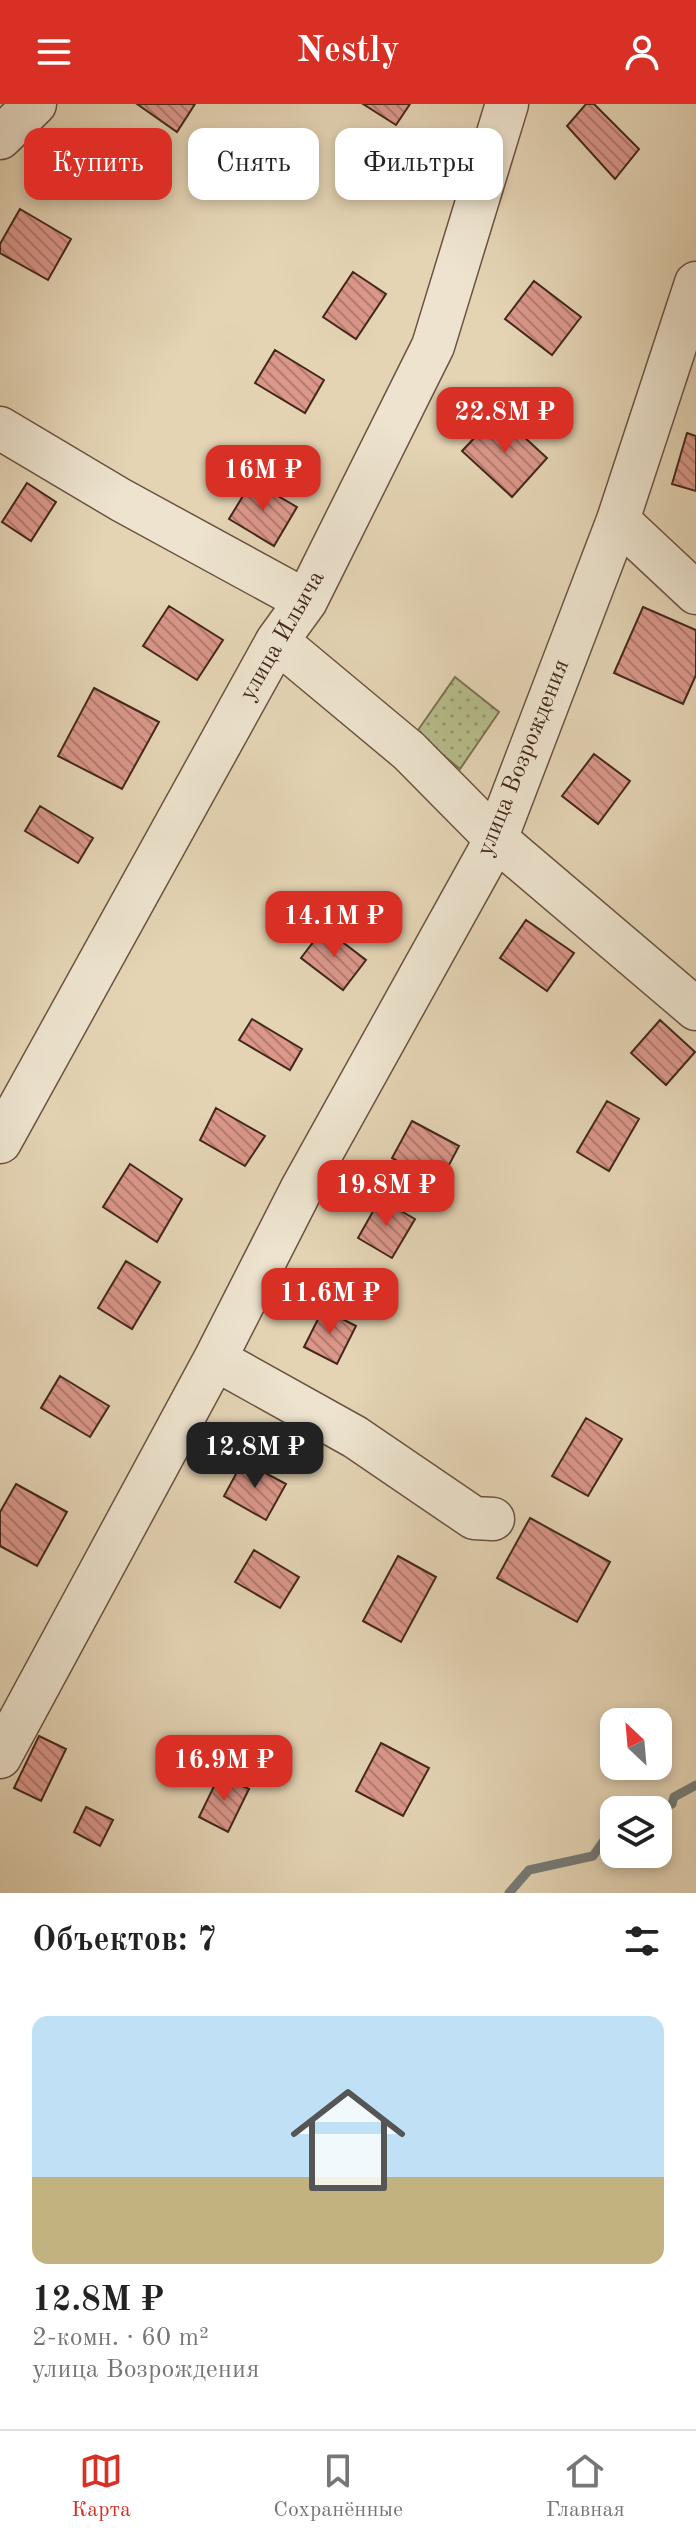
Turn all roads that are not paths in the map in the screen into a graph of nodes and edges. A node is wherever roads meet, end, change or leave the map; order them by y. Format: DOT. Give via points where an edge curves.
graph roads {
  1 [pos="35,104"];
  2 [pos="507,104"];
  3 [pos="0,138"];
  4 [pos="696,283"];
  5 [pos="0,428"];
  6 [pos="618,520"];
  7 [pos="696,593"];
  8 [pos="306,601"];
  9 [pos="277,641"];
  10 [pos="496,839"];
  11 [pos="696,1009"];
  12 [pos="0,1142"];
  13 [pos="215,1359"];
  14 [pos="493,1519"];
  15 [pos="0,1757"];
  1 -- 3 [label="street"];
  2 -- 8 [label="street, улица Ильича" via="433,346"];
  4 -- 6 [label="street, улица Возрождения"];
  5 -- 8 [label="street"];
  6 -- 7 [label="street"];
  6 -- 10 [label="street, улица Возрождения"];
  8 -- 9 [label="street, улица Ильича"];
  9 -- 10 [label="street" via="409,751"];
  9 -- 12 [label="street, улица Ильича"];
  10 -- 11 [label="street"];
  10 -- 13 [label="street, улица Возрождения" via="301,1190"];
  13 -- 14 [label="street" via="355,1437 474,1518"];
  13 -- 15 [label="street, улица Возрождения"];
}
